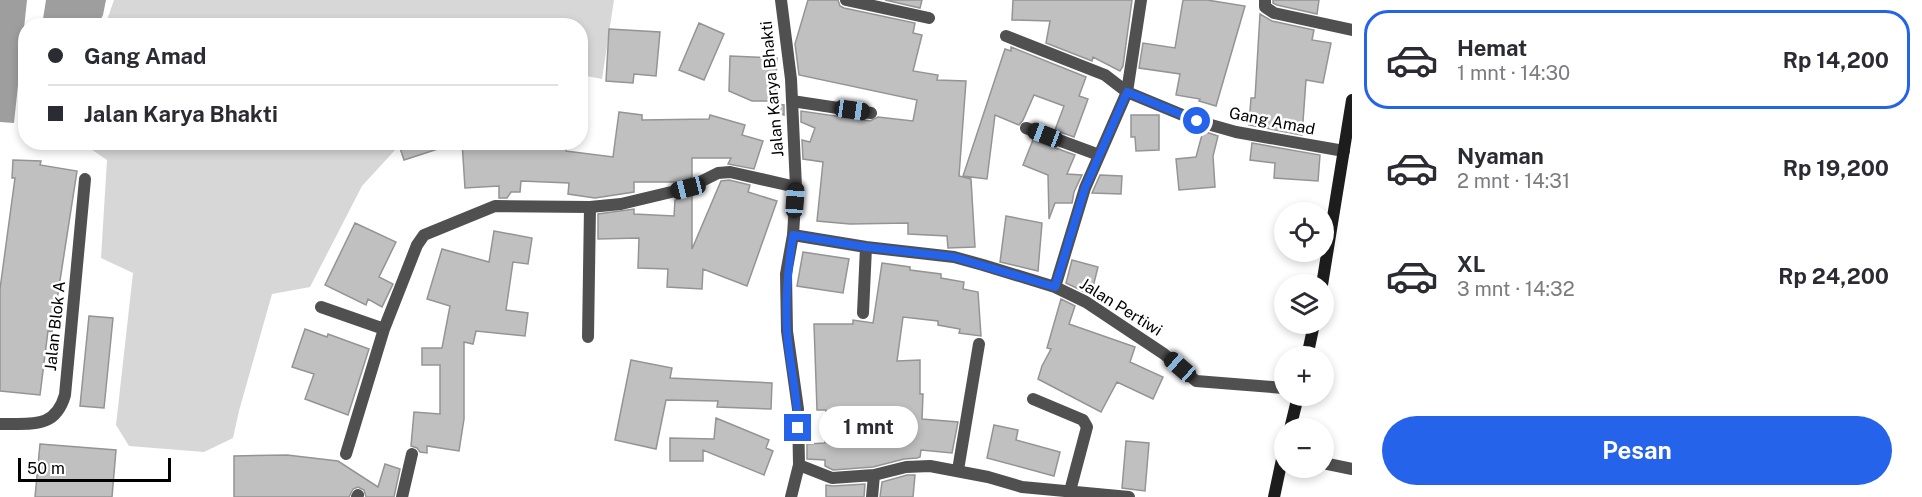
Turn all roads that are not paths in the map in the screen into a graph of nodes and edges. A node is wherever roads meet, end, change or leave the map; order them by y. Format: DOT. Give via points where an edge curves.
graph roads {
  1 [pos="781,0"];
  2 [pos="846,0"];
  3 [pos="1141,0"];
  4 [pos="1265,0"];
  5 [pos="930,18"];
  6 [pos="1352,30"];
  7 [pos="1006,36"];
  8 [pos="1127,92"];
  9 [pos="792,101"];
  10 [pos="1352,105"];
  11 [pos="871,113"];
  12 [pos="1026,128"];
  13 [pos="1344,151"];
  14 [pos="1100,156"];
  15 [pos="85,179"];
  16 [pos="796,188"];
  17 [pos="590,207"];
  18 [pos="793,235"];
  19 [pos="866,247"];
  20 [pos="1325,274"];
  21 [pos="1055,287"];
  22 [pos="321,307"];
  23 [pos="863,314"];
  24 [pos="384,329"];
  25 [pos="588,337"];
  26 [pos="980,344"];
  27 [pos="1274,387"];
  28 [pos="1033,399"];
  29 [pos="0,424"];
  30 [pos="346,454"];
  31 [pos="412,454"];
  32 [pos="799,465"];
  33 [pos="1334,466"];
  34 [pos="1352,469"];
  35 [pos="958,470"];
  36 [pos="874,475"];
  37 [pos="1278,478"];
  38 [pos="1070,491"];
  39 [pos="402,497"];
  40 [pos="791,497"];
  41 [pos="872,497"];
  42 [pos="1129,497"];
  43 [pos="1274,497"];
  1 -- 9 [label="street, Jalan Karya Bhakti"];
  2 -- 5 [label="street"];
  3 -- 8 [label="street"];
  4 -- 6 [label="street" via="1265,7 1274,14"];
  7 -- 8 [label="street, Gang Amad" via="1105,75"];
  8 -- 13 [label="street, Gang Amad" via="1236,132"];
  8 -- 14 [label="street"];
  9 -- 11 [label="street"];
  9 -- 16 [label="street, Jalan Karya Bhakti"];
  10 -- 13 [label="main road"];
  12 -- 14 [label="street"];
  13 -- 20 [label="main road"];
  14 -- 21 [label="street" via="1085,188"];
  15 -- 29 [label="street, Jalan Blok A" via="62,407 56,416 41,423"];
  16 -- 17 [label="street" via="730,172 718,173 688,188"];
  16 -- 18 [label="street, Jalan Karya Bhakti"];
  17 -- 24 [label="street" via="495,206 424,235"];
  17 -- 25 [label="street"];
  18 -- 19 [label="street, Jalan Pertiwi"];
  18 -- 32 [label="street, Jalan Karya Bhakti" via="786,274 787,331 798,409"];
  19 -- 21 [label="street, Jalan Pertiwi" via="954,257"];
  19 -- 23 [label="street"];
  21 -- 27 [label="street, Jalan Pertiwi" via="1122,325 1196,381"];
  22 -- 24 [label="street"];
  24 -- 30 [label="street"];
  26 -- 35 [label="street"];
  28 -- 38 [label="street" via="1083,420 1087,427"];
  31 -- 39 [label="street"];
  32 -- 36 [label="street" via="832,478"];
  32 -- 40 [label="street, Jalan Karya Bhakti"];
  33 -- 34 [label="street"];
  35 -- 36 [label="street" via="906,467"];
  35 -- 38 [label="street" via="1022,488"];
  36 -- 41 [label="street"];
  37 -- 43 [label="main road"];
  38 -- 42 [label="street"];
}
